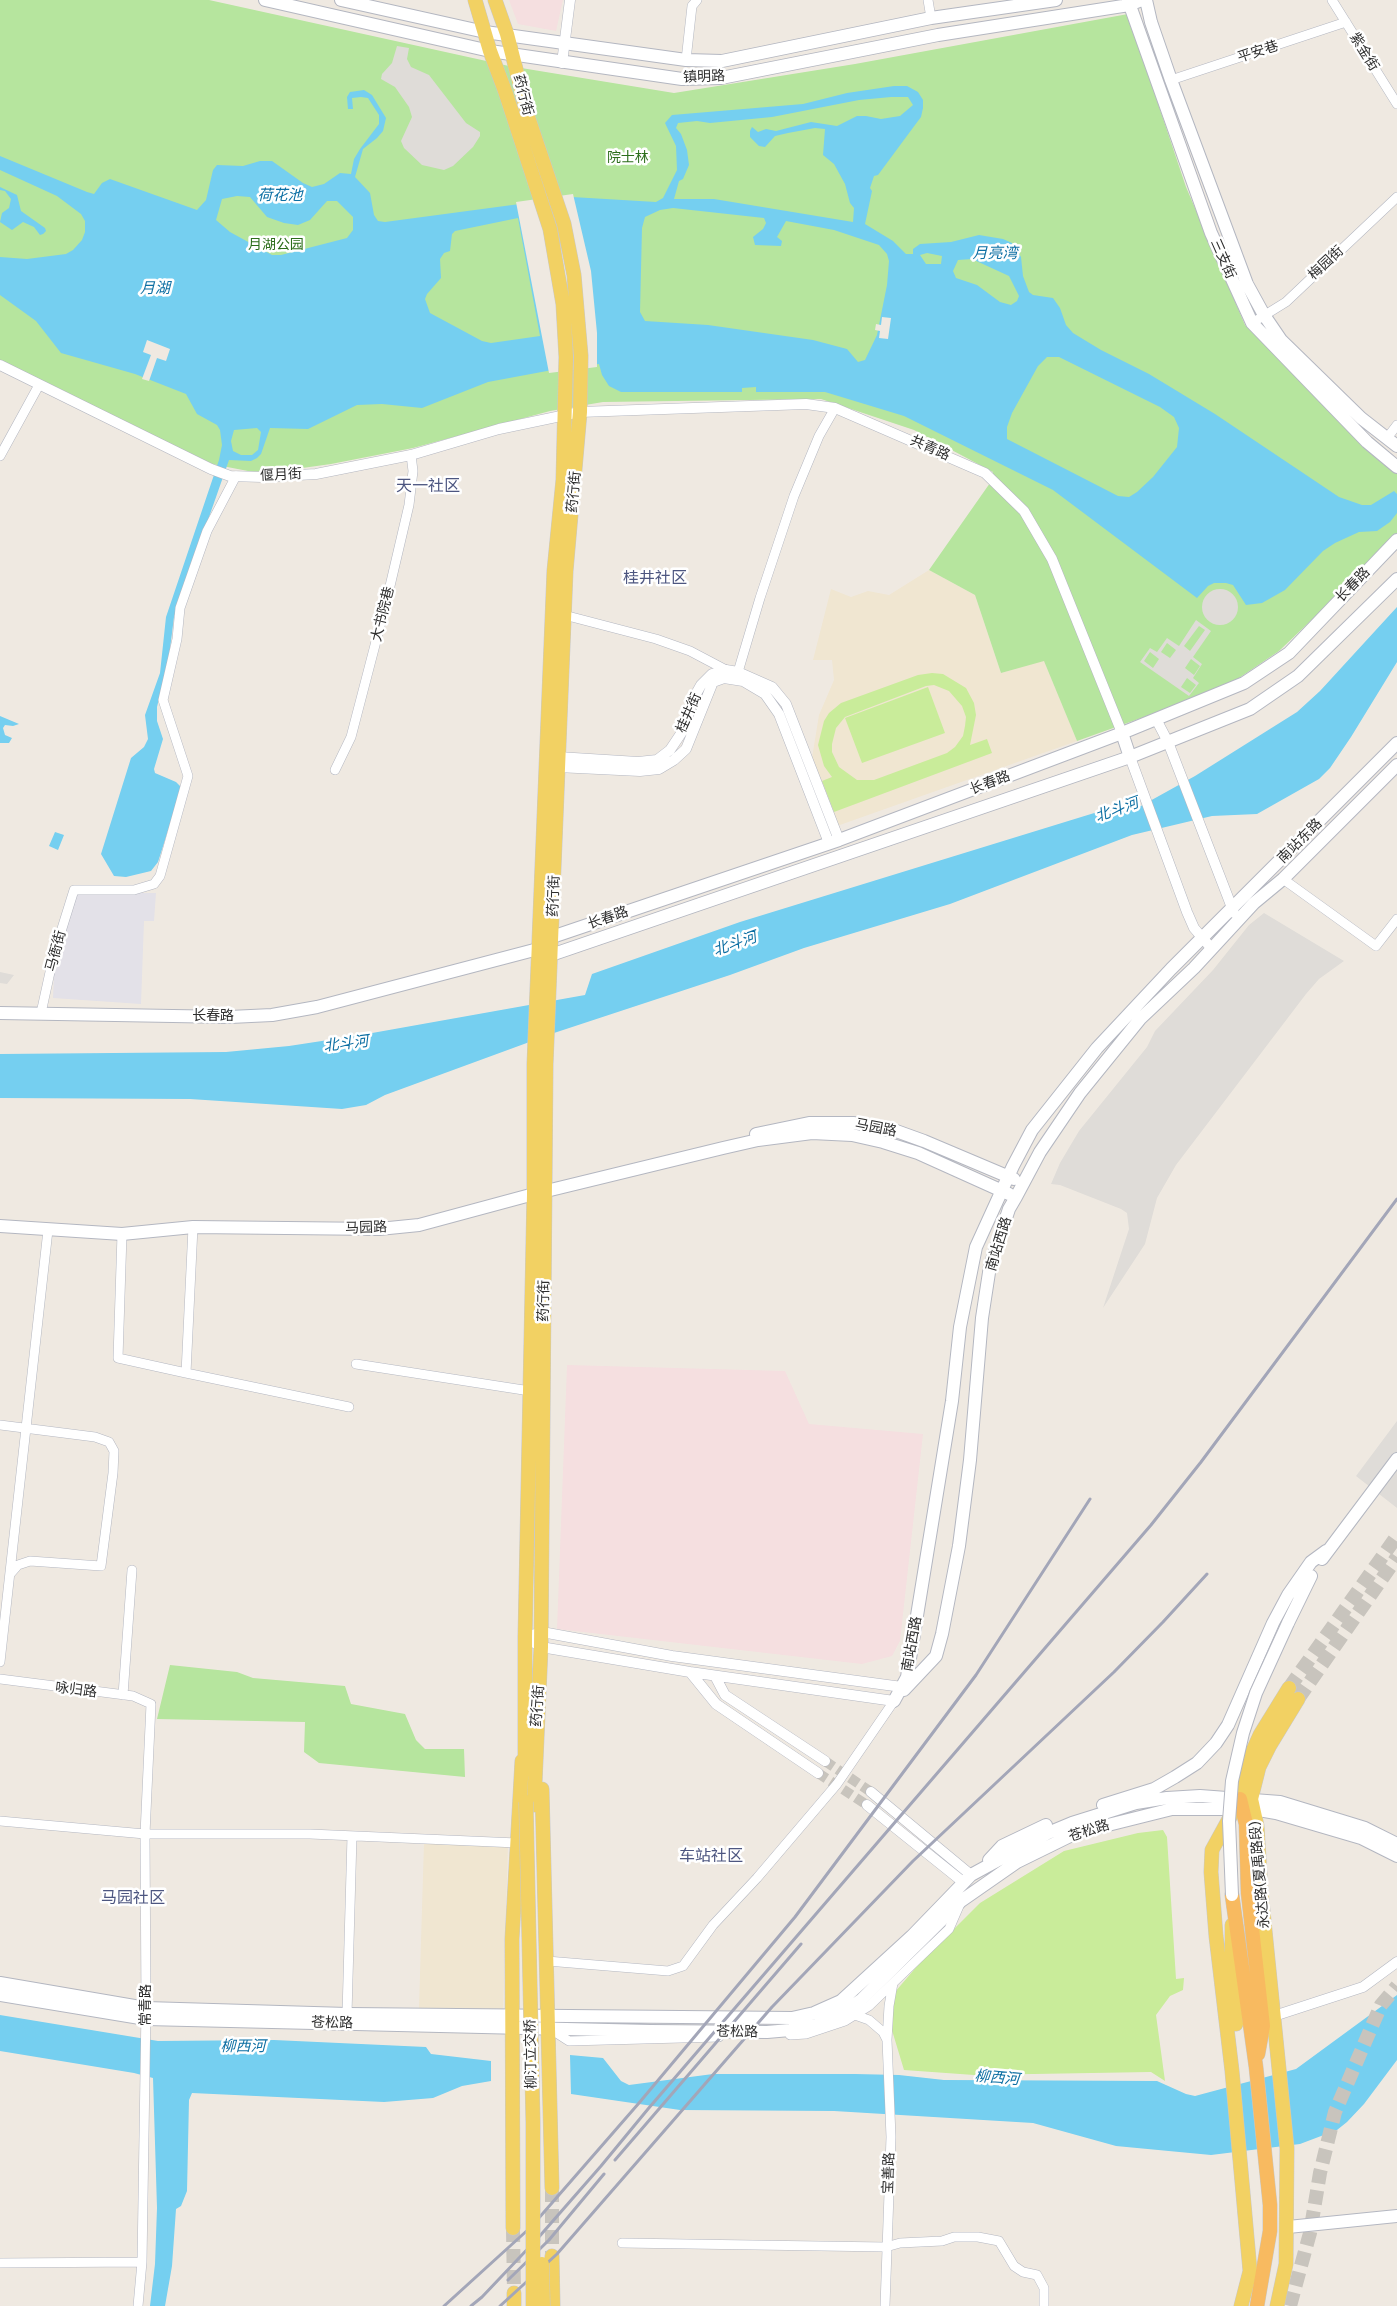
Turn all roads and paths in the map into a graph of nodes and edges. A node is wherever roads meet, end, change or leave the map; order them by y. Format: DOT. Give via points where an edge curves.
graph roads {
  1 [pos="265,0"];
  2 [pos="341,0"];
  3 [pos="475,0"];
  4 [pos="495,0"];
  5 [pos="570,0"];
  6 [pos="697,0"];
  7 [pos="928,0"];
  8 [pos="1055,0"];
  9 [pos="1142,0"];
  10 [pos="1146,0"];
  11 [pos="1128,2"];
  12 [pos="1336,2"];
  13 [pos="931,18"];
  14 [pos="1346,22"];
  15 [pos="485,32"];
  16 [pos="507,34"];
  17 [pos="564,43"];
  18 [pos="490,51"];
  19 [pos="512,55"];
  20 [pos="686,60"];
  21 [pos="562,63"];
  22 [pos="1170,80"];
  23 [pos="1397,104"];
  24 [pos="1397,197"];
  25 [pos="1264,315"];
  26 [pos="1252,323"];
  27 [pos="0,365"];
  28 [pos="38,385"];
  29 [pos="835,408"];
  30 [pos="580,412"];
  31 [pos="566,414"];
  32 [pos="1397,426"];
  33 [pos="1392,442"];
  34 [pos="411,454"];
  35 [pos="0,456"];
  36 [pos="1397,467"];
  37 [pos="233,476"];
  38 [pos="1397,540"];
  39 [pos="1396,582"];
  40 [pos="564,615"];
  41 [pos="726,670"];
  42 [pos="738,672"];
  43 [pos="1156,719"];
  44 [pos="1122,733"];
  45 [pos="1168,742"];
  46 [pos="1397,743"];
  47 [pos="1130,757"];
  48 [pos="558,762"];
  49 [pos="1397,765"];
  50 [pos="336,770"];
  51 [pos="834,842"];
  52 [pos="1283,878"];
  53 [pos="1235,915"];
  54 [pos="1397,919"];
  55 [pos="552,937"];
  56 [pos="1202,939"];
  57 [pos="1212,949"];
  58 [pos="542,952"];
  59 [pos="0,1013"];
  60 [pos="41,1013"];
  61 [pos="724,1148"];
  62 [pos="1008,1176"];
  63 [pos="1023,1183"];
  64 [pos="1002,1190"];
  65 [pos="540,1193"];
  66 [pos="1016,1197"];
  67 [pos="0,1226"];
  68 [pos="193,1227"];
  69 [pos="48,1230"];
  70 [pos="122,1234"];
  71 [pos="356,1364"];
  72 [pos="186,1373"];
  73 [pos="530,1392"];
  74 [pos="349,1407"];
  75 [pos="0,1425"];
  76 [pos="27,1429"];
  77 [pos="1397,1459"];
  78 [pos="1326,1552"];
  79 [pos="132,1570"];
  80 [pos="11,1573"];
  81 [pos="542,1632"];
  82 [pos="525,1636"];
  83 [pos="542,1647"];
  84 [pos="0,1662"];
  85 [pos="690,1672"];
  86 [pos="715,1676"];
  87 [pos="0,1679"];
  88 [pos="902,1687"];
  89 [pos="1289,1688"];
  90 [pos="122,1695"];
  91 [pos="1298,1699"];
  92 [pos="894,1701"];
  93 [pos="151,1704"];
  94 [pos="525,1706"];
  95 [pos="537,1716"];
  96 [pos="825,1761"];
  97 [pos="818,1773"];
  98 [pos="871,1792"];
  99 [pos="530,1803"];
  100 [pos="1247,1804"];
  101 [pos="867,1805"];
  102 [pos="0,1822"];
  103 [pos="145,1834"];
  104 [pos="352,1836"];
  105 [pos="517,1843"];
  106 [pos="1397,1844"];
  107 [pos="1397,1856"];
  108 [pos="971,1876"];
  109 [pos="1232,1894"];
  110 [pos="961,1901"];
  111 [pos="547,1961"];
  112 [pos="1397,1962"];
  113 [pos="0,1983"];
  114 [pos="894,1983"];
  115 [pos="0,1995"];
  116 [pos="347,2014"];
  117 [pos="855,2014"];
  118 [pos="512,2016"];
  119 [pos="1274,2016"];
  120 [pos="146,2017"];
  121 [pos="548,2018"];
  122 [pos="555,2032"];
  123 [pos="888,2040"];
  124 [pos="1256,2067"];
  125 [pos="1236,2070"];
  126 [pos="552,2188"];
  127 [pos="1397,2216"];
  128 [pos="1288,2227"];
  129 [pos="513,2228"];
  130 [pos="622,2243"];
  131 [pos="886,2247"];
  132 [pos="552,2256"];
  133 [pos="0,2262"];
  134 [pos="142,2262"];
  135 [pos="138,2306"];
  136 [pos="533,2306"];
  137 [pos="543,2306"];
  138 [pos="553,2306"];
  139 [pos="886,2306"];
  140 [pos="1044,2306"];
  141 [pos="1241,2306"];
  142 [pos="1257,2306"];
  143 [pos="1277,2306"];
  1 -- 18 [label="main road, 镇明路"];
  2 -- 15 [label="main road, 镇明路"];
  3 -- 15 [label="main road, 药行街"];
  4 -- 16 [label="main road, 药行街"];
  5 -- 17 [label="street"];
  6 -- 20 [label="street" via="692,6"];
  7 -- 13 [label="street"];
  8 -- 13 [label="main road, 镇明路"];
  9 -- 11 [label="main road, 镇明路"];
  10 -- 22 [label="main road, 三支街"];
  11 -- 21 [label="main road, 镇明路" via="938,34 721,78 682,79"];
  11 -- 26 [label="main road, 三支街" via="1211,233"];
  12 -- 14 [label="street, 紫金街"];
  13 -- 20 [label="main road, 镇明路" via="722,61"];
  14 -- 22 [label="street, 平安巷"];
  14 -- 23 [label="street, 紫金街"];
  15 -- 16 [label="main road, 镇明路"];
  15 -- 18 [label="main road, 药行街"];
  16 -- 17 [label="main road, 镇明路"];
  16 -- 19 [label="main road, 药行街"];
  17 -- 20 [label="main road, 镇明路"];
  17 -- 21 [label="street"];
  18 -- 19 [label="main road, 镇明路"];
  18 -- 31 [label="main road, 药行街" via="550,229 563,304"];
  19 -- 21 [label="main road, 镇明路"];
  19 -- 30 [label="main road, 药行街" via="564,224 574,275 581,356"];
  22 -- 25 [label="main road, 三支街" via="1247,284"];
  24 -- 25 [label="street, 梅园街" via="1286,302"];
  25 -- 26 [label="street, 梅园街"];
  25 -- 33 [label="main road, 三支街" via="1281,340 1361,418"];
  26 -- 36 [label="main road, 三支街" via="1367,442"];
  27 -- 28 [label="street, 偃月街"];
  28 -- 35 [label="street"];
  28 -- 37 [label="street, 偃月街" via="211,469"];
  29 -- 30 [label="street, 共青路" via="806,404"];
  29 -- 42 [label="street" via="819,436 794,496"];
  29 -- 44 [label="street, 共青路" via="985,473 1024,511 1052,559"];
  30 -- 31 [label="street, 偃月街"];
  30 -- 40 [label="main road, 药行街"];
  31 -- 34 [label="street, 偃月街"];
  31 -- 58 [label="main road, 药行街" via="554,571"];
  32 -- 33 [label="street"];
  34 -- 37 [label="street, 偃月街" via="316,474"];
  34 -- 50 [label="street, 大书院巷" via="413,471 409,505 386,603 351,737"];
  37 -- 60 [label="street, 马衙街" via="206,531 180,608 164,700 188,776 160,876 154,884 134,890 74,890 54,954"];
  38 -- 43 [label="main road, 长春路" via="1289,653 1244,683"];
  39 -- 45 [label="main road, 长春路" via="1298,676 1250,709"];
  40 -- 41 [label="street" via="656,639 690,651"];
  40 -- 48 [label="main road, 药行街"];
  41 -- 42 [label="street"];
  41 -- 48 [label="street, 桂井街" via="712,674 701,685 692,701 684,729 670,750 657,760"];
  42 -- 51 [label="street" via="772,687 786,704"];
  43 -- 44 [label="main road, 长春路"];
  43 -- 45 [label="street"];
  44 -- 47 [label="main road"];
  44 -- 51 [label="main road, 长春路"];
  45 -- 47 [label="main road, 长春路"];
  45 -- 53 [label="street"];
  46 -- 53 [label="main road, 南站东路"];
  47 -- 56 [label="street" via="1187,912"];
  47 -- 58 [label="main road, 长春路"];
  48 -- 51 [label="street, 桂井街" via="640,771 659,769 686,749 713,682 724,678 743,681 765,694 779,714"];
  48 -- 55 [label="main road, 药行街"];
  49 -- 52 [label="main road, 南站东路"];
  51 -- 55 [label="main road, 长春路"];
  52 -- 53 [label="main road, 南站东路"];
  52 -- 54 [label="street" via="1376,946"];
  53 -- 56 [label="main road, 南站东路"];
  53 -- 57 [label="main road, 南站东路"];
  55 -- 58 [label="main road, 药行街"];
  56 -- 57 [label="street"];
  56 -- 62 [label="main road, 南站西路" via="1097,1048 1059,1094 1032,1130"];
  57 -- 63 [label="main road, 南站西路" via="1140,1020 1080,1093"];
  58 -- 60 [label="main road, 长春路" via="272,1015"];
  58 -- 65 [label="main road, 药行街"];
  59 -- 60 [label="main road, 长春路"];
  61 -- 62 [label="main road, 马园路" via="764,1131 808,1122 853,1123 888,1128"];
  61 -- 64 [label="main road, 马园路" via="812,1133 852,1135 918,1153"];
  61 -- 65 [label="main road, 马园路"];
  62 -- 63 [label="main road, 马园路"];
  62 -- 64 [label="main road, 南站西路"];
  63 -- 66 [label="main road, 南站西路"];
  64 -- 66 [label="main road, 马园路"];
  64 -- 88 [label="main road, 南站西路" via="976,1247 960,1327 952,1401 907,1677"];
  65 -- 68 [label="main road, 马园路" via="419,1225 379,1229"];
  65 -- 73 [label="main road, 药行街"];
  65 -- 81 [label="main road, 药行街"];
  66 -- 92 [label="main road, 南站西路" via="990,1266 982,1318 970,1460 942,1634 936,1656"];
  67 -- 69 [label="main road, 马园路"];
  68 -- 70 [label="main road, 马园路"];
  68 -- 72 [label="street"];
  69 -- 70 [label="main road, 马园路"];
  69 -- 76 [label="street"];
  70 -- 72 [label="street" via="118,1358"];
  71 -- 73 [label="street"];
  72 -- 74 [label="street"];
  73 -- 82 [label="main road, 药行街"];
  75 -- 76 [label="street"];
  76 -- 80 [label="street"];
  76 -- 80 [label="street" via="95,1437 109,1442 114,1451 113,1473 101,1566 30,1561 18,1565"];
  77 -- 78 [label="main road"];
  78 -- 108 [label="main road" via="1311,1562 1288,1595 1228,1725 1197,1763 1154,1788 1037,1829 1002,1846"];
  78 -- 109 [label="main road, bridge" via="1303,1589 1256,1693 1243,1733 1230,1799"];
  79 -- 90 [label="street"];
  80 -- 84 [label="street"];
  81 -- 82 [label="street"];
  81 -- 83 [label="main road, 药行街"];
  81 -- 88 [label="street" via="672,1656"];
  82 -- 83 [label="street"];
  82 -- 94 [label="main road, 药行街"];
  83 -- 85 [label="street"];
  83 -- 95 [label="main road, 药行街"];
  85 -- 86 [label="street"];
  85 -- 97 [label="street" via="716,1704"];
  86 -- 92 [label="street"];
  86 -- 96 [label="street" via="725,1695"];
  87 -- 90 [label="street, 咏归路"];
  88 -- 92 [label="main road, 南站西路"];
  89 -- 100 [label="main road" via="1260,1735 1246,1766"];
  90 -- 93 [label="street, 咏归路"];
  91 -- 100 [label="main road, 永达路(夏禹路段)" via="1262,1760"];
  92 -- 111 [label="street" via="837,1784 713,1925 683,1966 668,1971"];
  93 -- 103 [label="street, 常青路"];
  94 -- 99 [label="main road, 药行街"];
  94 -- 105 [label="main road"];
  95 -- 99 [label="main road, 药行街"];
  95 -- 111 [label="main road" via="543,1793"];
  98 -- 108 [label="street"];
  99 -- 136 [label="main road, 柳汀立交桥, bridge"];
  99 -- 137 [label="main road, 柳汀立交桥, bridge"];
  100 -- 106 [label="main road, 苍松路" via="1280,1802 1365,1828"];
  100 -- 107 [label="main road, 苍松路" via="1361,1838"];
  100 -- 108 [label="main road, 苍松路" via="1200,1796 1136,1803 1072,1822"];
  100 -- 110 [label="main road, 苍松路" via="1172,1808 1076,1833 1017,1862"];
  100 -- 119 [label="main road, 永达路(夏禹路段)" via="1257,1826"];
  100 -- 124 [label="highway" via="1248,1893 1263,2026"];
  100 -- 125 [label="main road, 永达路(夏禹路段)" via="1212,1850 1211,1872 1216,1936"];
  101 -- 108 [label="street"];
  102 -- 103 [label="street"];
  103 -- 104 [label="street"];
  103 -- 120 [label="street, 常青路"];
  104 -- 105 [label="street"];
  104 -- 116 [label="street"];
  105 -- 118 [label="main road"];
  108 -- 121 [label="main road, 苍松路" via="863,1983 841,2001 814,2013 792,2018"];
  109 -- 124 [label="highway"];
  109 -- 125 [label="main road"];
  110 -- 114 [label="street" via="949,1928"];
  110 -- 120 [label="main road, 苍松路" via="861,2000 829,2020 790,2030 650,2031"];
  111 -- 121 [label="main road"];
  112 -- 119 [label="street" via="1362,1987"];
  113 -- 120 [label="main road, 苍松路"];
  114 -- 117 [label="street"];
  114 -- 123 [label="street, 宝善路" via="889,2006"];
  115 -- 120 [label="main road, 苍松路"];
  116 -- 118 [label="main road, 苍松路"];
  116 -- 120 [label="main road, 苍松路"];
  117 -- 122 [label="street" via="845,2021 806,2034 569,2041"];
  117 -- 123 [label="street" via="869,2020"];
  118 -- 121 [label="main road, 苍松路"];
  118 -- 129 [label="main road"];
  119 -- 128 [label="main road, 永达路(夏禹路段)" via="1287,2148"];
  120 -- 134 [label="street, 常青路"];
  121 -- 126 [label="main road"];
  123 -- 131 [label="street, 宝善路" via="891,2137"];
  124 -- 142 [label="highway" via="1266,2151 1270,2231"];
  125 -- 141 [label="main road" via="1246,2161 1250,2270"];
  127 -- 128 [label="main road"];
  128 -- 143 [label="main road" via="1286,2264"];
  130 -- 131 [label="street"];
  131 -- 139 [label="street, 宝善路"];
  131 -- 140 [label="street" via="954,2236 999,2241 1014,2266 1037,2275 1044,2288"];
  132 -- 138 [label="main road"];
  133 -- 134 [label="street"];
  134 -- 135 [label="street, 常青路"];
}
